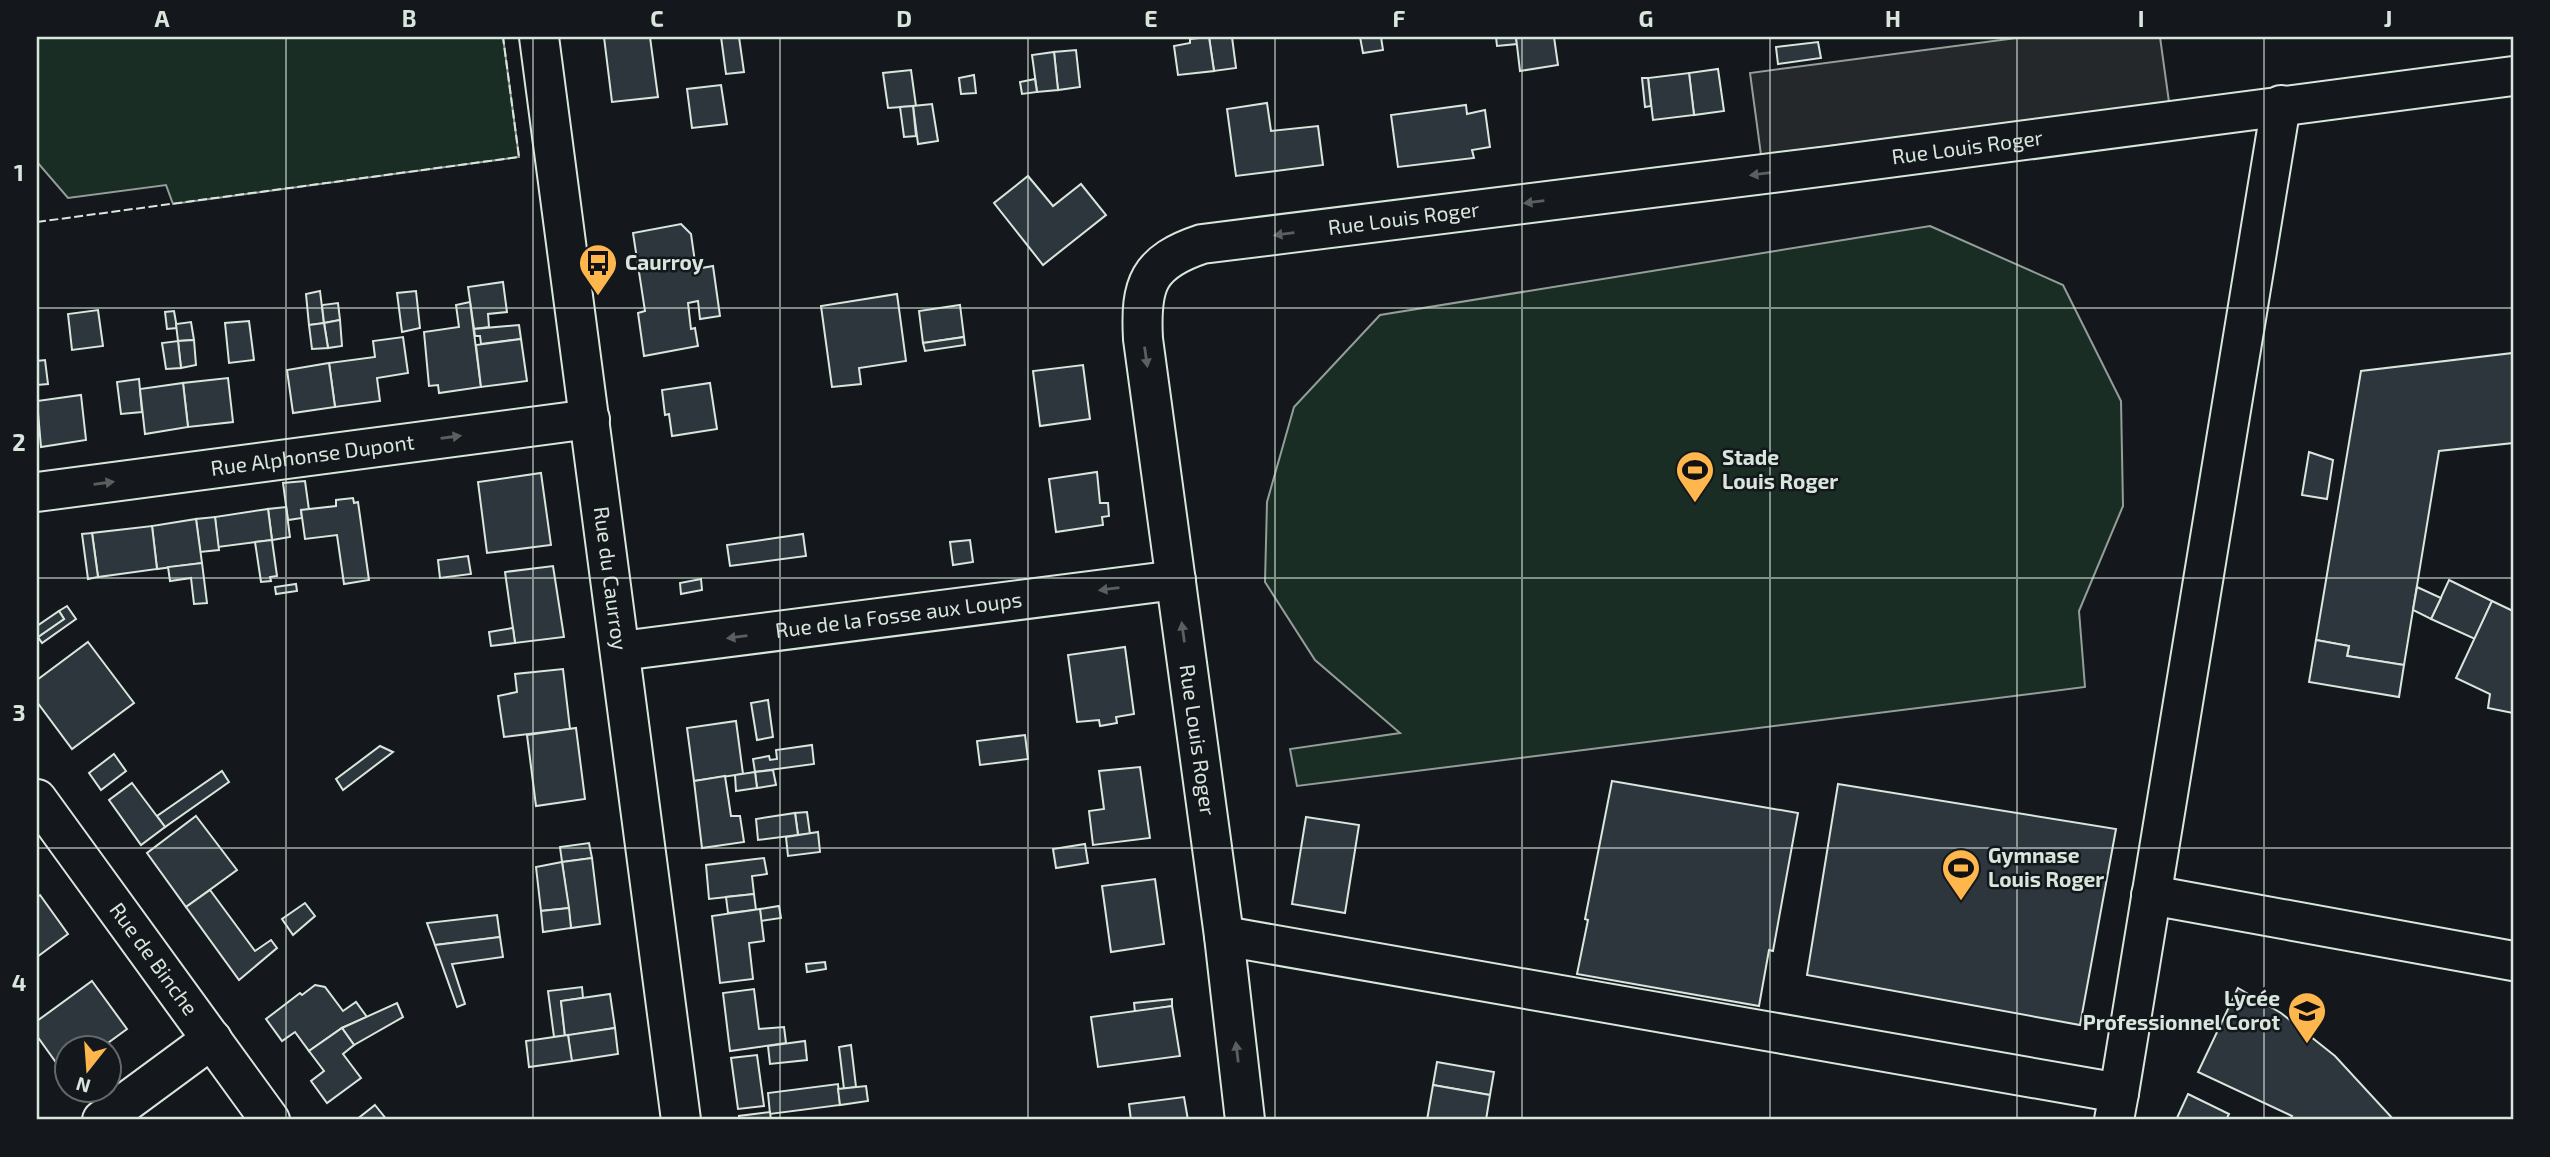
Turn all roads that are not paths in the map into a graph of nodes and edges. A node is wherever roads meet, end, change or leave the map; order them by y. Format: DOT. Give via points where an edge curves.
graph roads {
  1 [pos="539,37"];
  2 [pos="2513,76"];
  3 [pos="2281,105"];
  4 [pos="590,419"];
  5 [pos="37,492"];
  6 [pos="1176,580"];
  7 [pos="621,651"];
  8 [pos="37,799"];
  9 [pos="2151,895"];
  10 [pos="1224,936"];
  11 [pos="2513,961"];
  12 [pos="212,1039"];
  13 [pos="2116,1107"];
  14 [pos="102,1120"];
  15 [pos="270,1120"];
  16 [pos="681,1120"];
  17 [pos="1245,1120"];
  1 -- 4 [label="street, Rue du Caurroy"];
  2 -- 3 [label="street, Rue Louis Roger"];
  3 -- 6 [label="street, Rue Louis Roger, one-way" via="1202,244 1177,252 1150,278 1142,318"];
  3 -- 9 [label="street"];
  5 -- 4 [label="street, Rue Alphonse Dupont, one-way"];
  4 -- 7 [label="street, Rue du Caurroy"];
  6 -- 7 [label="street, Rue de la Fosse aux Loups, one-way"];
  10 -- 6 [label="street, Rue Louis Roger, one-way"];
  7 -- 16 [label="street, Rue du Caurroy"];
  8 -- 12 [label="street, Rue de Binche"];
  9 -- 11 [label="street"];
  9 -- 13 [label="street"];
  10 -- 13 [label="street"];
  17 -- 10 [label="street, Rue Louis Roger, one-way"];
  12 -- 14 [label="street"];
  12 -- 15 [label="street, Rue de Binche"];
}
